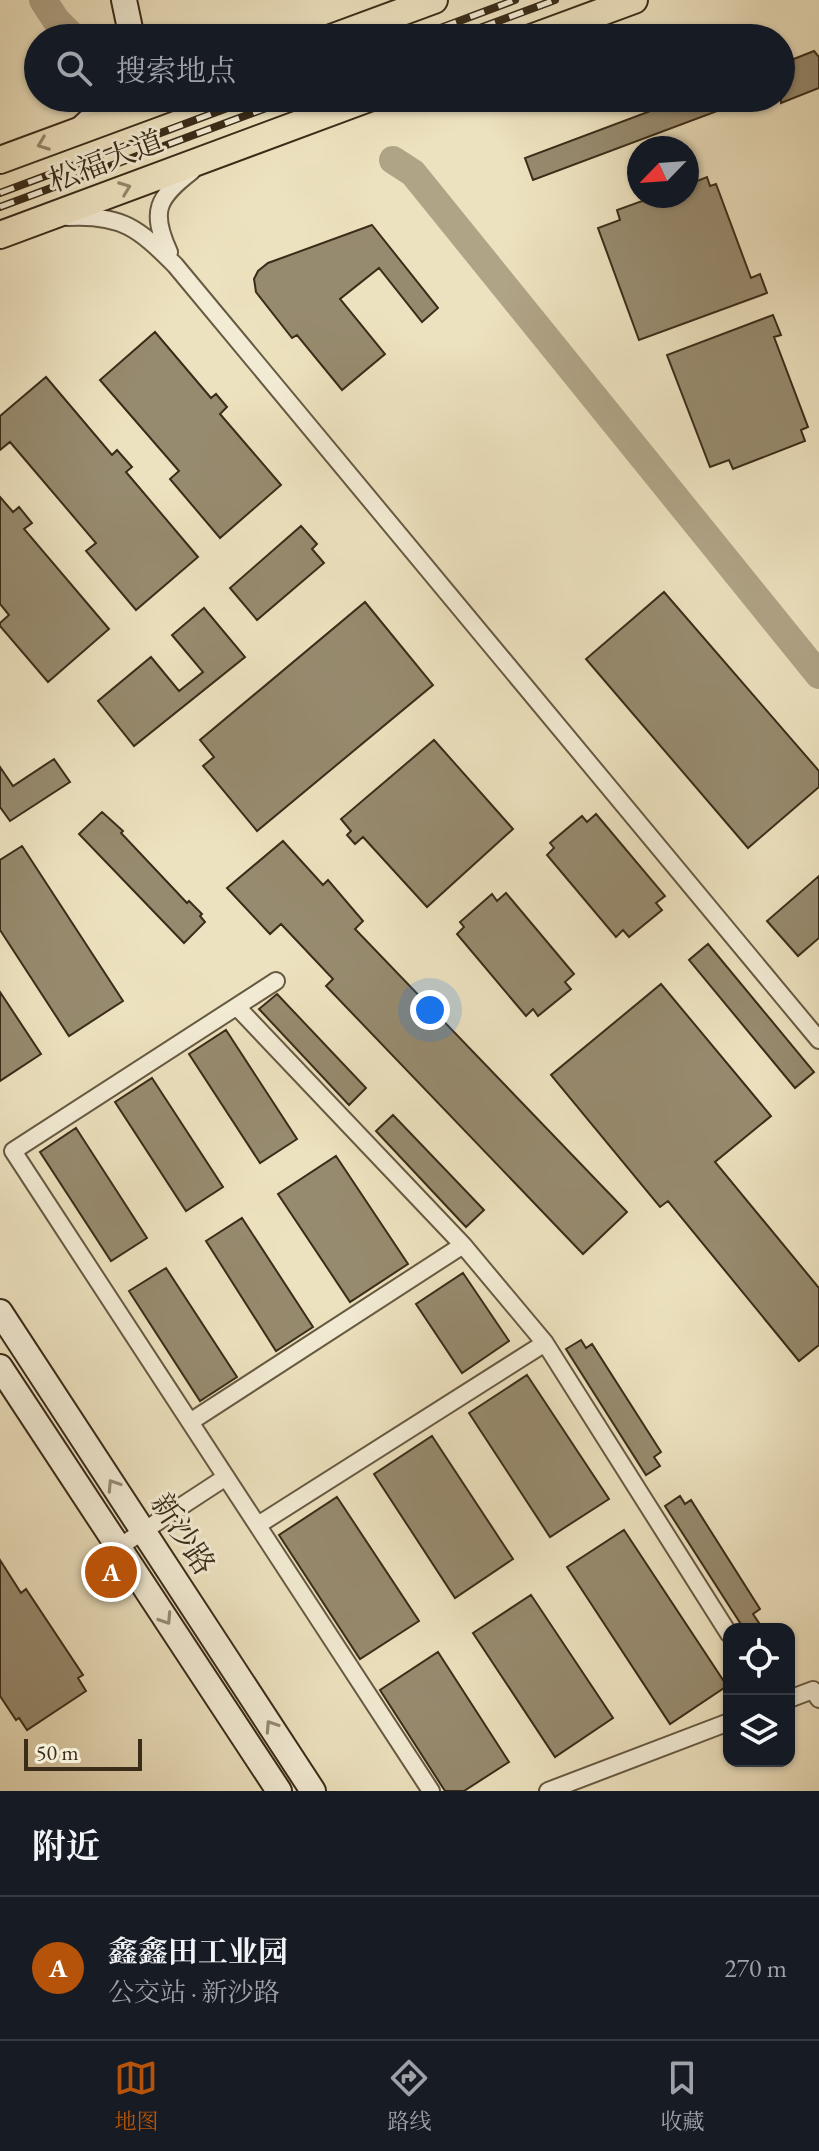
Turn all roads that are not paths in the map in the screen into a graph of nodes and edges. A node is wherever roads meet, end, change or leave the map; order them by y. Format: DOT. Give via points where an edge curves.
graph roads {
  1 [pos="434,0"];
  2 [pos="634,0"];
  3 [pos="125,5"];
  4 [pos="137,24"];
  5 [pos="369,24"];
  6 [pos="569,24"];
  7 [pos="99,112"];
  8 [pos="130,112"];
  9 [pos="331,112"];
  10 [pos="80,130"];
  11 [pos="211,156"];
  12 [pos="0,160"];
  13 [pos="47,218"];
  14 [pos="0,235"];
  15 [pos="175,265"];
  16 [pos="276,981"];
  17 [pos="238,1008"];
  18 [pos="819,1040"];
  19 [pos="463,1245"];
  20 [pos="0,1312"];
  21 [pos="545,1343"];
  22 [pos="0,1367"];
  23 [pos="190,1422"];
  24 [pos="226,1477"];
  25 [pos="258,1525"];
  26 [pos="143,1531"];
  27 [pos="119,1547"];
  28 [pos="723,1625"];
  29 [pos="795,1697"];
  30 [pos="819,1699"];
  31 [pos="723,1724"];
  32 [pos="279,1791"];
  33 [pos="313,1791"];
  34 [pos="431,1791"];
  35 [pos="548,1791"];
  1 -- 5 [label="main road"];
  2 -- 6 [label="main road"];
  3 -- 4 [label="main road"];
  7 -- 10 [label="main road"];
  8 -- 10 [label="main road, 松福大道"];
  9 -- 11 [label="main road, 松福大道"];
  10 -- 12 [label="main road, 松福大道, one-way"];
  13 -- 11 [label="main road, 松福大道, one-way"];
  11 -- 15 [label="street" via="160,204 158,223"];
  13 -- 14 [label="main road, 松福大道"];
  13 -- 15 [label="street" via="85,216 127,224"];
  15 -- 18 [label="street"];
  16 -- 17 [label="street"];
  17 -- 19 [label="street"];
  17 -- 23 [label="street" via="13,1151"];
  19 -- 21 [label="street"];
  19 -- 23 [label="street"];
  26 -- 20 [label="main road, 新沙路, one-way"];
  21 -- 25 [label="street"];
  21 -- 28 [label="street"];
  22 -- 27 [label="main road, 新沙路"];
  23 -- 24 [label="street"];
  24 -- 25 [label="street"];
  24 -- 26 [label="street"];
  25 -- 34 [label="street"];
  26 -- 27 [label="street"];
  33 -- 26 [label="main road, 新沙路, one-way"];
  27 -- 32 [label="main road, 新沙路, one-way"];
  29 -- 30 [label="street" via="813,1690"];
  31 -- 35 [label="street"];
}
